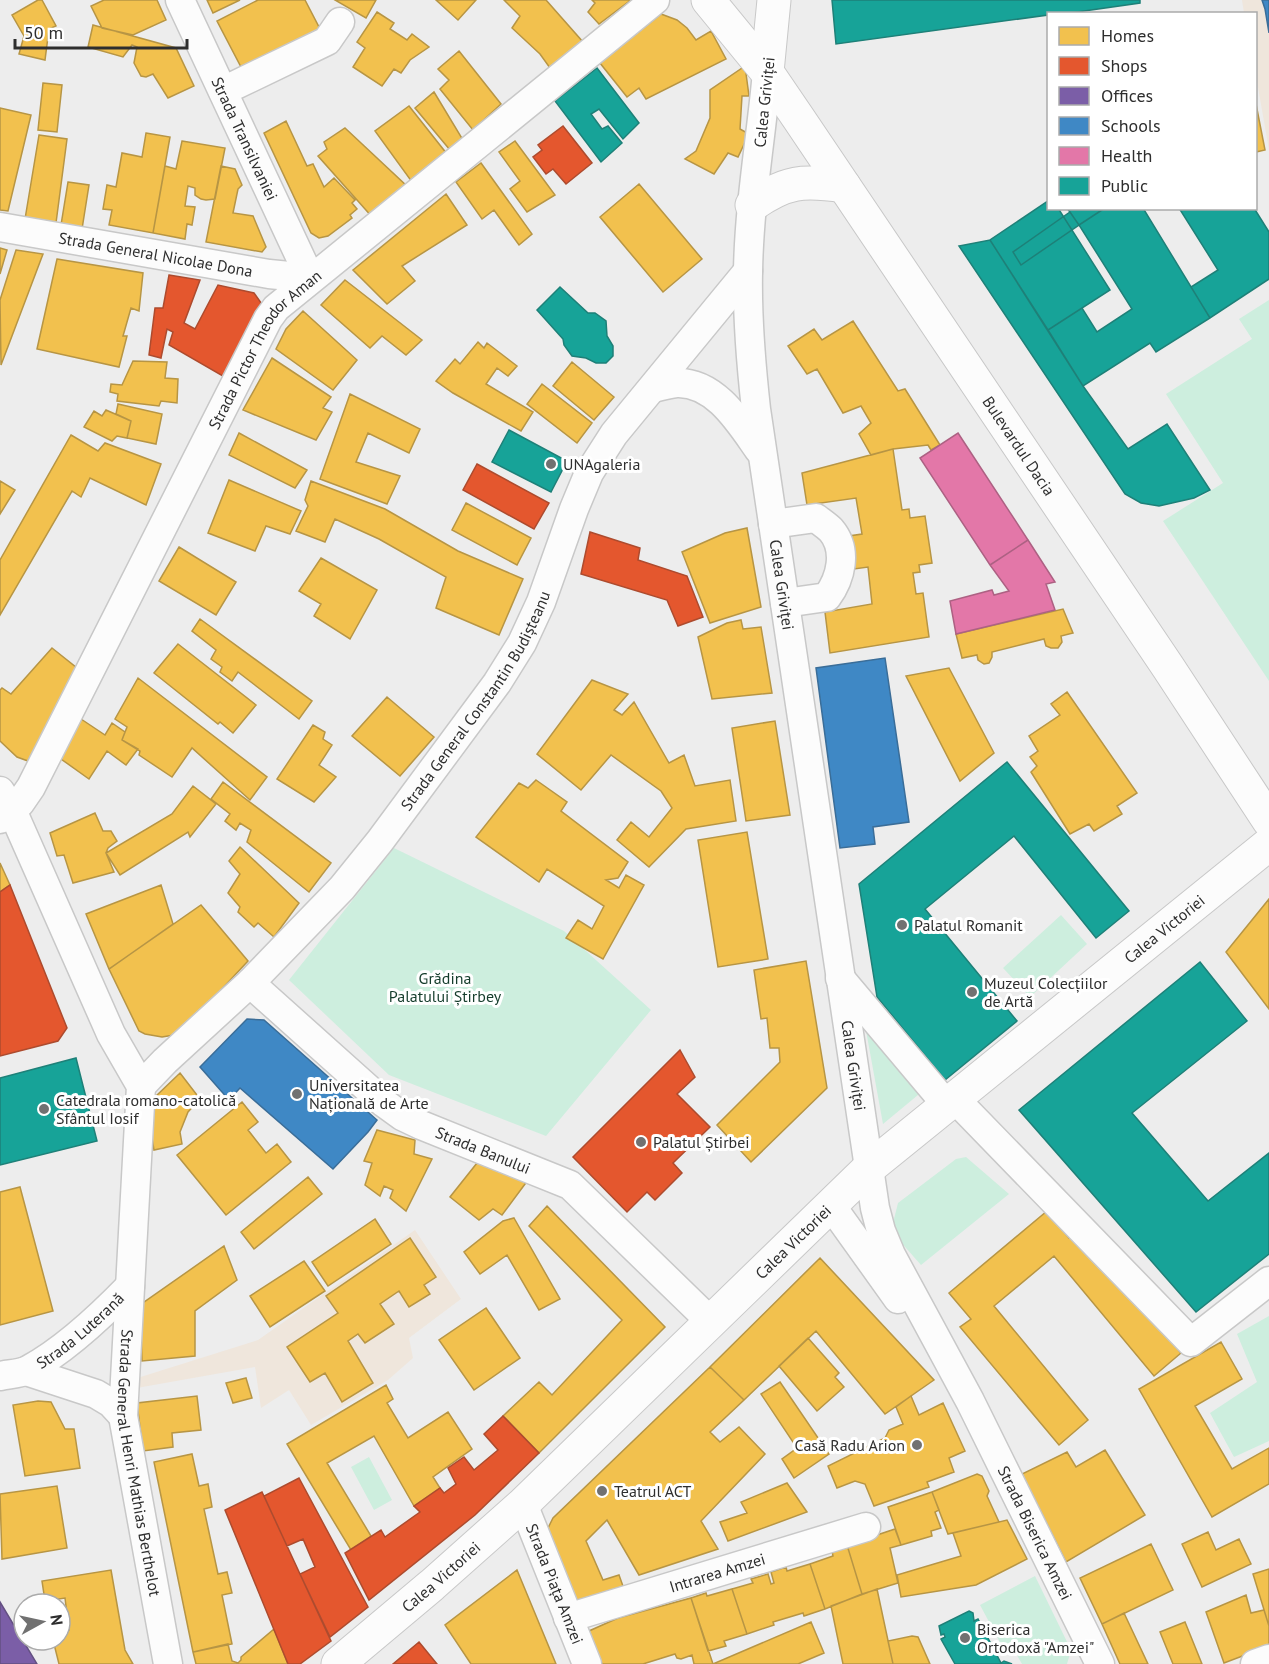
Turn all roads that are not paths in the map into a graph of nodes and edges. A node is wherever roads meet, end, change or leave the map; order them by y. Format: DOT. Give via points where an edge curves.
graph roads {
  1 [pos="180,0"];
  2 [pos="655,0"];
  3 [pos="708,0"];
  4 [pos="774,0"];
  5 [pos="340,22"];
  6 [pos="767,72"];
  7 [pos="223,91"];
  8 [pos="844,186"];
  9 [pos="752,205"];
  10 [pos="0,226"];
  11 [pos="748,271"];
  12 [pos="310,278"];
  13 [pos="652,388"];
  14 [pos="762,454"];
  15 [pos="773,524"];
  16 [pos="785,603"];
  17 [pos="4,807"];
  18 [pos="1269,821"];
  19 [pos="1269,844"];
  20 [pos="840,978"];
  21 [pos="250,982"];
  22 [pos="141,1086"];
  23 [pos="950,1101"];
  24 [pos="869,1168"];
  25 [pos="830,1204"];
  26 [pos="1269,1281"];
  27 [pos="130,1286"];
  28 [pos="711,1322"];
  29 [pos="13,1374"];
  30 [pos="970,1401"];
  31 [pos="123,1416"];
  32 [pos="523,1504"];
  33 [pos="866,1527"];
  34 [pos="568,1618"];
  35 [pos="1269,1659"];
  36 [pos="168,1664"];
  37 [pos="338,1664"];
  38 [pos="587,1664"];
  39 [pos="1100,1664"];
  40 [pos="1256,1664"];
  1 -- 7 [label="street, Strada Transilvaniei"];
  2 -- 12 [label="street, Strada Pictor Theodor Aman"];
  3 -- 6 [label="main road, Bulevardul Dacia"];
  4 -- 6 [label="main road, Calea Griviței"];
  5 -- 7 [label="street" via="327,41"];
  6 -- 8 [label="main road, Bulevardul Dacia"];
  6 -- 9 [label="street, Calea Griviței"];
  7 -- 12 [label="street, Strada Transilvaniei"];
  8 -- 9 [label="main road" via="796,183 773,190"];
  8 -- 18 [label="main road, Bulevardul Dacia"];
  9 -- 11 [label="street, Calea Griviței"];
  10 -- 12 [label="street, Strada General Nicolae Dona"];
  11 -- 13 [label="street, Strada General Constantin Budișteanu"];
  11 -- 14 [label="street, Calea Griviței" via="751,360"];
  12 -- 17 [label="street, Strada Pictor Theodor Aman" via="268,320 31,787"];
  13 -- 14 [label="street" via="676,383 696,386 728,409"];
  13 -- 21 [label="street, Strada General Constantin Budișteanu" via="614,434 589,473 541,602 497,683 348,880"];
  14 -- 15 [label="street, Calea Griviței"];
  15 -- 16 [label="street, Calea Griviței"];
  15 -- 16 [label="street" via="816,518 838,542 841,566 837,583 827,597"];
  16 -- 20 [label="street, Calea Griviței"];
  17 -- 22 [label="street" via="111,1034"];
  19 -- 23 [label="main road, Calea Victoriei"];
  20 -- 23 [label="street"];
  20 -- 24 [label="street, Calea Griviței"];
  21 -- 22 [label="street, Strada General Constantin Budișteanu"];
  21 -- 28 [label="street, Strada Banului" via="402,1116 570,1185"];
  22 -- 27 [label="street, Strada General Henri Mathias Berthelot"];
  23 -- 24 [label="main road, Calea Victoriei"];
  23 -- 26 [label="street" via="1191,1342"];
  24 -- 25 [label="main road, Calea Victoriei"];
  24 -- 30 [label="street, Strada Biserica Amzei" via="881,1231 891,1255"];
  25 -- 28 [label="main road, Calea Victoriei"];
  25 -- 30 [label="street, Strada Biserica Amzei"];
  27 -- 29 [label="street, Strada Luterană" via="83,1331"];
  27 -- 31 [label="street, Strada General Henri Mathias Berthelot"];
  28 -- 32 [label="main road, Calea Victoriei"];
  29 -- 31 [label="street, Strada Luterană" via="96,1394"];
  30 -- 39 [label="street, Strada Biserica Amzei"];
  31 -- 36 [label="street, Strada General Henri Mathias Berthelot"];
  32 -- 34 [label="street, Strada Piața Amzei"];
  32 -- 37 [label="main road, Calea Victoriei"];
  33 -- 34 [label="street, Intrarea Amzei"];
  34 -- 38 [label="street, Strada Piața Amzei"];
  35 -- 40 [label="street"];
}
